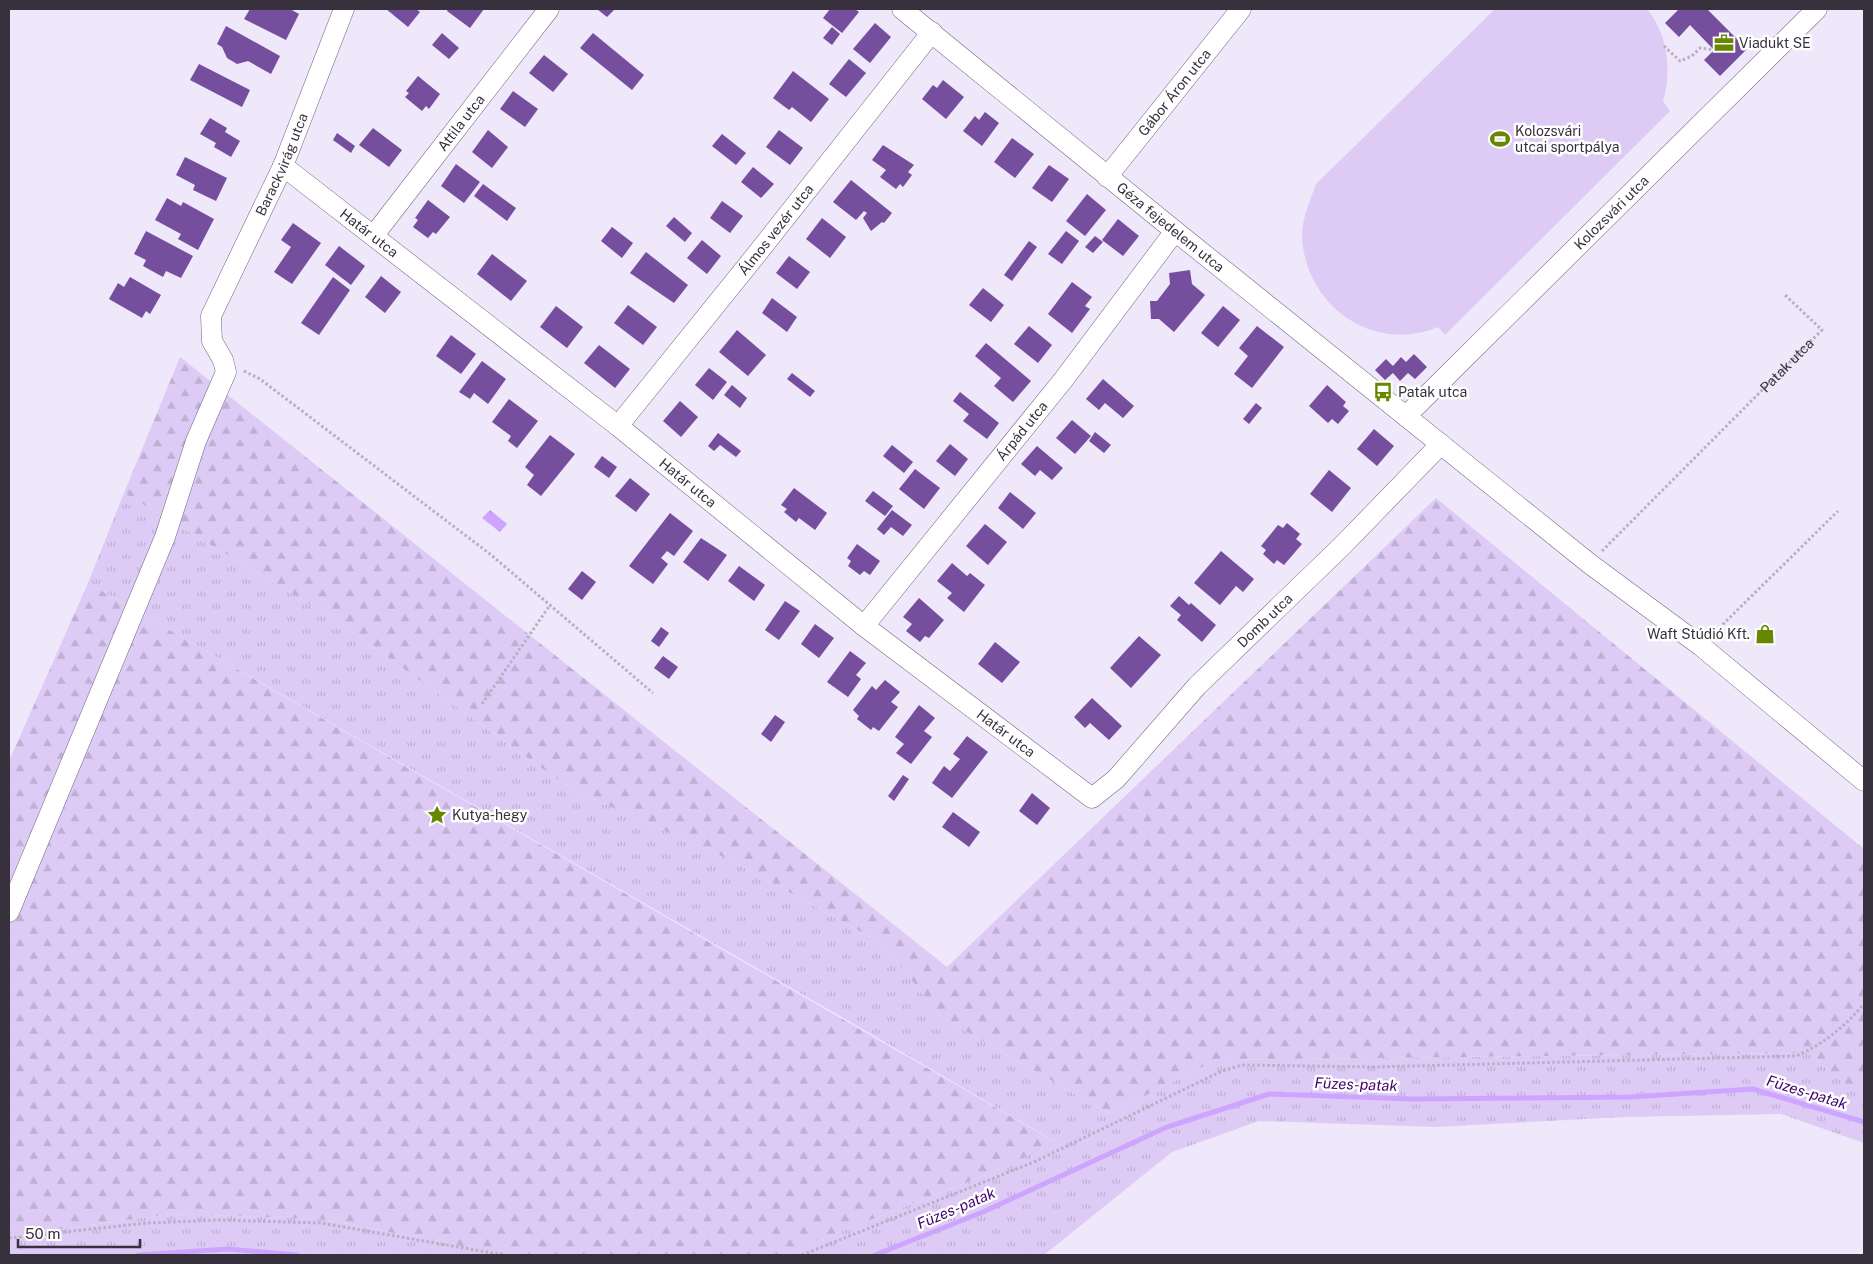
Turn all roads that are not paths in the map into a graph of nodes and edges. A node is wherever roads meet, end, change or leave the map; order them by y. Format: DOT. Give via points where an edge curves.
graph roads {
  1 [pos="344,9"];
  2 [pos="548,9"];
  3 [pos="902,9"];
  4 [pos="1241,9"];
  5 [pos="1817,9"];
  6 [pos="932,32"];
  7 [pos="283,166"];
  8 [pos="1107,177"];
  9 [pos="1174,231"];
  10 [pos="374,235"];
  11 [pos="1406,416"];
  12 [pos="618,426"];
  13 [pos="1441,444"];
  14 [pos="864,626"];
  15 [pos="1864,782"];
  16 [pos="1092,798"];
  17 [pos="9,912"];
  1 -- 7 [label="street, Barackvirág utca"];
  2 -- 10 [label="street, Attila utca"];
  3 -- 6 [label="street, Géza fejedelem utca"];
  4 -- 8 [label="street, Gábor Áron utca"];
  5 -- 11 [label="street, Kolozsvári utca"];
  6 -- 8 [label="street, Géza fejedelem utca"];
  6 -- 12 [label="street, Álmos vezér utca"];
  7 -- 10 [label="street, Határ utca"];
  7 -- 17 [label="street, Barackvirág utca" via="211,316 212,341 226,372 196,441 165,538"];
  8 -- 9 [label="street, Géza fejedelem utca"];
  9 -- 11 [label="street, Géza fejedelem utca"];
  9 -- 14 [label="street, Árpád utca" via="1064,379"];
  10 -- 12 [label="street, Határ utca"];
  11 -- 13 [label="street, Géza fejedelem utca"];
  12 -- 14 [label="street, Határ utca"];
  13 -- 15 [label="street" via="1590,564 1700,646"];
  13 -- 16 [label="street, Domb utca" via="1342,546 1197,686 1116,778"];
  14 -- 16 [label="street, Határ utca"];
}
